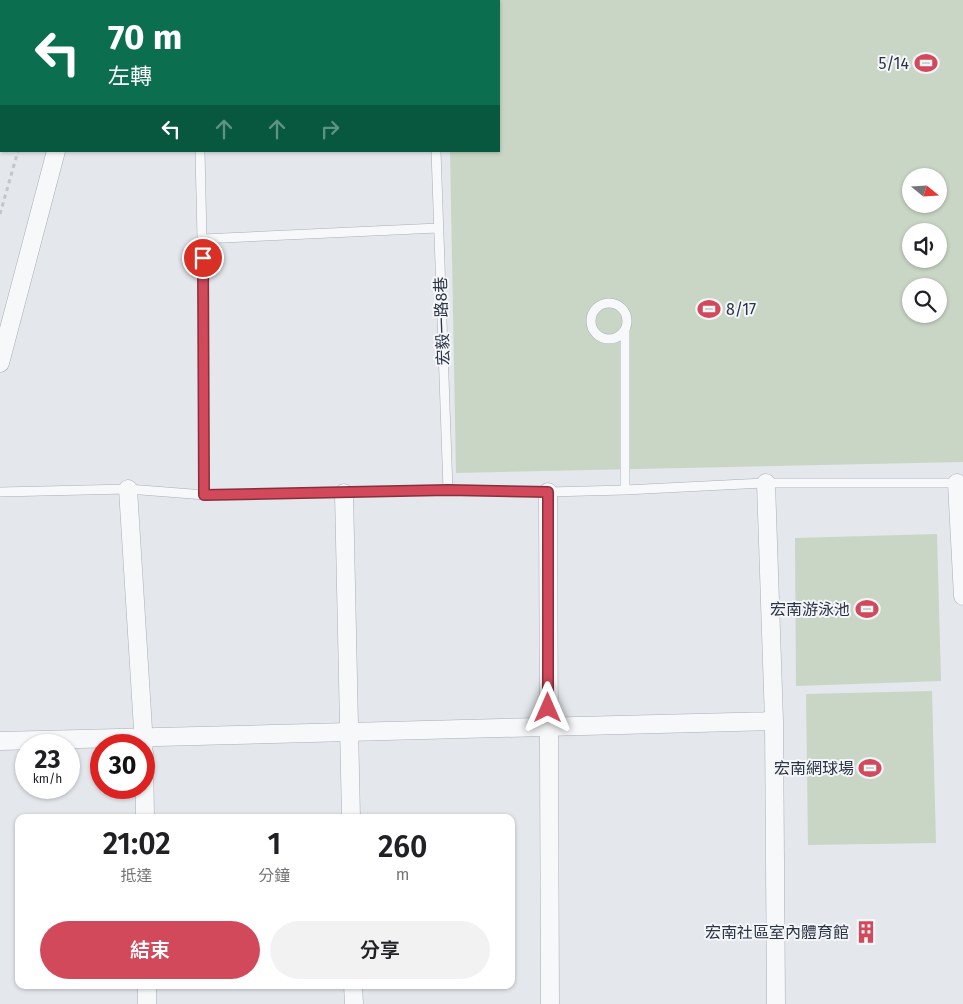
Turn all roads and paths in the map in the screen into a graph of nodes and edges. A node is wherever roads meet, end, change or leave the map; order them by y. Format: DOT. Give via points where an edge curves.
graph roads {
  1 [pos="18,152"];
  2 [pos="56,152"];
  3 [pos="200,152"];
  4 [pos="436,152"];
  5 [pos="0,214"];
  6 [pos="438,228"];
  7 [pos="202,239"];
  8 [pos="625,330"];
  9 [pos="0,363"];
  10 [pos="766,483"];
  11 [pos="960,483"];
  12 [pos="128,489"];
  13 [pos="448,490"];
  14 [pos="625,490"];
  15 [pos="0,492"];
  16 [pos="548,492"];
  17 [pos="344,493"];
  18 [pos="204,495"];
  19 [pos="963,596"];
  20 [pos="774,721"];
  21 [pos="548,727"];
  22 [pos="350,733"];
  23 [pos="143,734"];
  24 [pos="0,741"];
  25 [pos="90,744"];
  26 [pos="155,744"];
  27 [pos="145,799"];
  28 [pos="145,814"];
  29 [pos="351,814"];
  30 [pos="147,989"];
  31 [pos="354,989"];
  32 [pos="147,1004"];
  33 [pos="354,1004"];
  34 [pos="550,1004"];
  35 [pos="776,1004"];
  1 -- 5 [label="path"];
  2 -- 9 [label="street"];
  3 -- 7 [label="lane"];
  4 -- 6 [label="lane, 宏毅一路8巷"];
  6 -- 7 [label="lane"];
  6 -- 13 [label="lane, 宏毅一路8巷"];
  7 -- 18 [label="lane"];
  8 -- 8 [label="lane" via="627,319 618,305 607,303 593,313 592,325 598,336 615,338"];
  8 -- 14 [label="lane"];
  10 -- 11 [label="lane"];
  10 -- 14 [label="lane"];
  10 -- 20 [label="street"];
  11 -- 19 [label="street"];
  12 -- 15 [label="lane"];
  12 -- 18 [label="lane"];
  12 -- 23 [label="street"];
  13 -- 16 [label="lane"];
  13 -- 17 [label="lane"];
  14 -- 16 [label="lane"];
  16 -- 21 [label="street"];
  17 -- 18 [label="lane"];
  17 -- 22 [label="street"];
  20 -- 21 [label="street"];
  20 -- 35 [label="street"];
  21 -- 22 [label="street"];
  21 -- 34 [label="street"];
  22 -- 26 [label="street"];
  22 -- 29 [label="street"];
  24 -- 25 [label="street"];
  27 -- 28 [label="street"];
  30 -- 32 [label="street"];
  31 -- 33 [label="street"];
}
